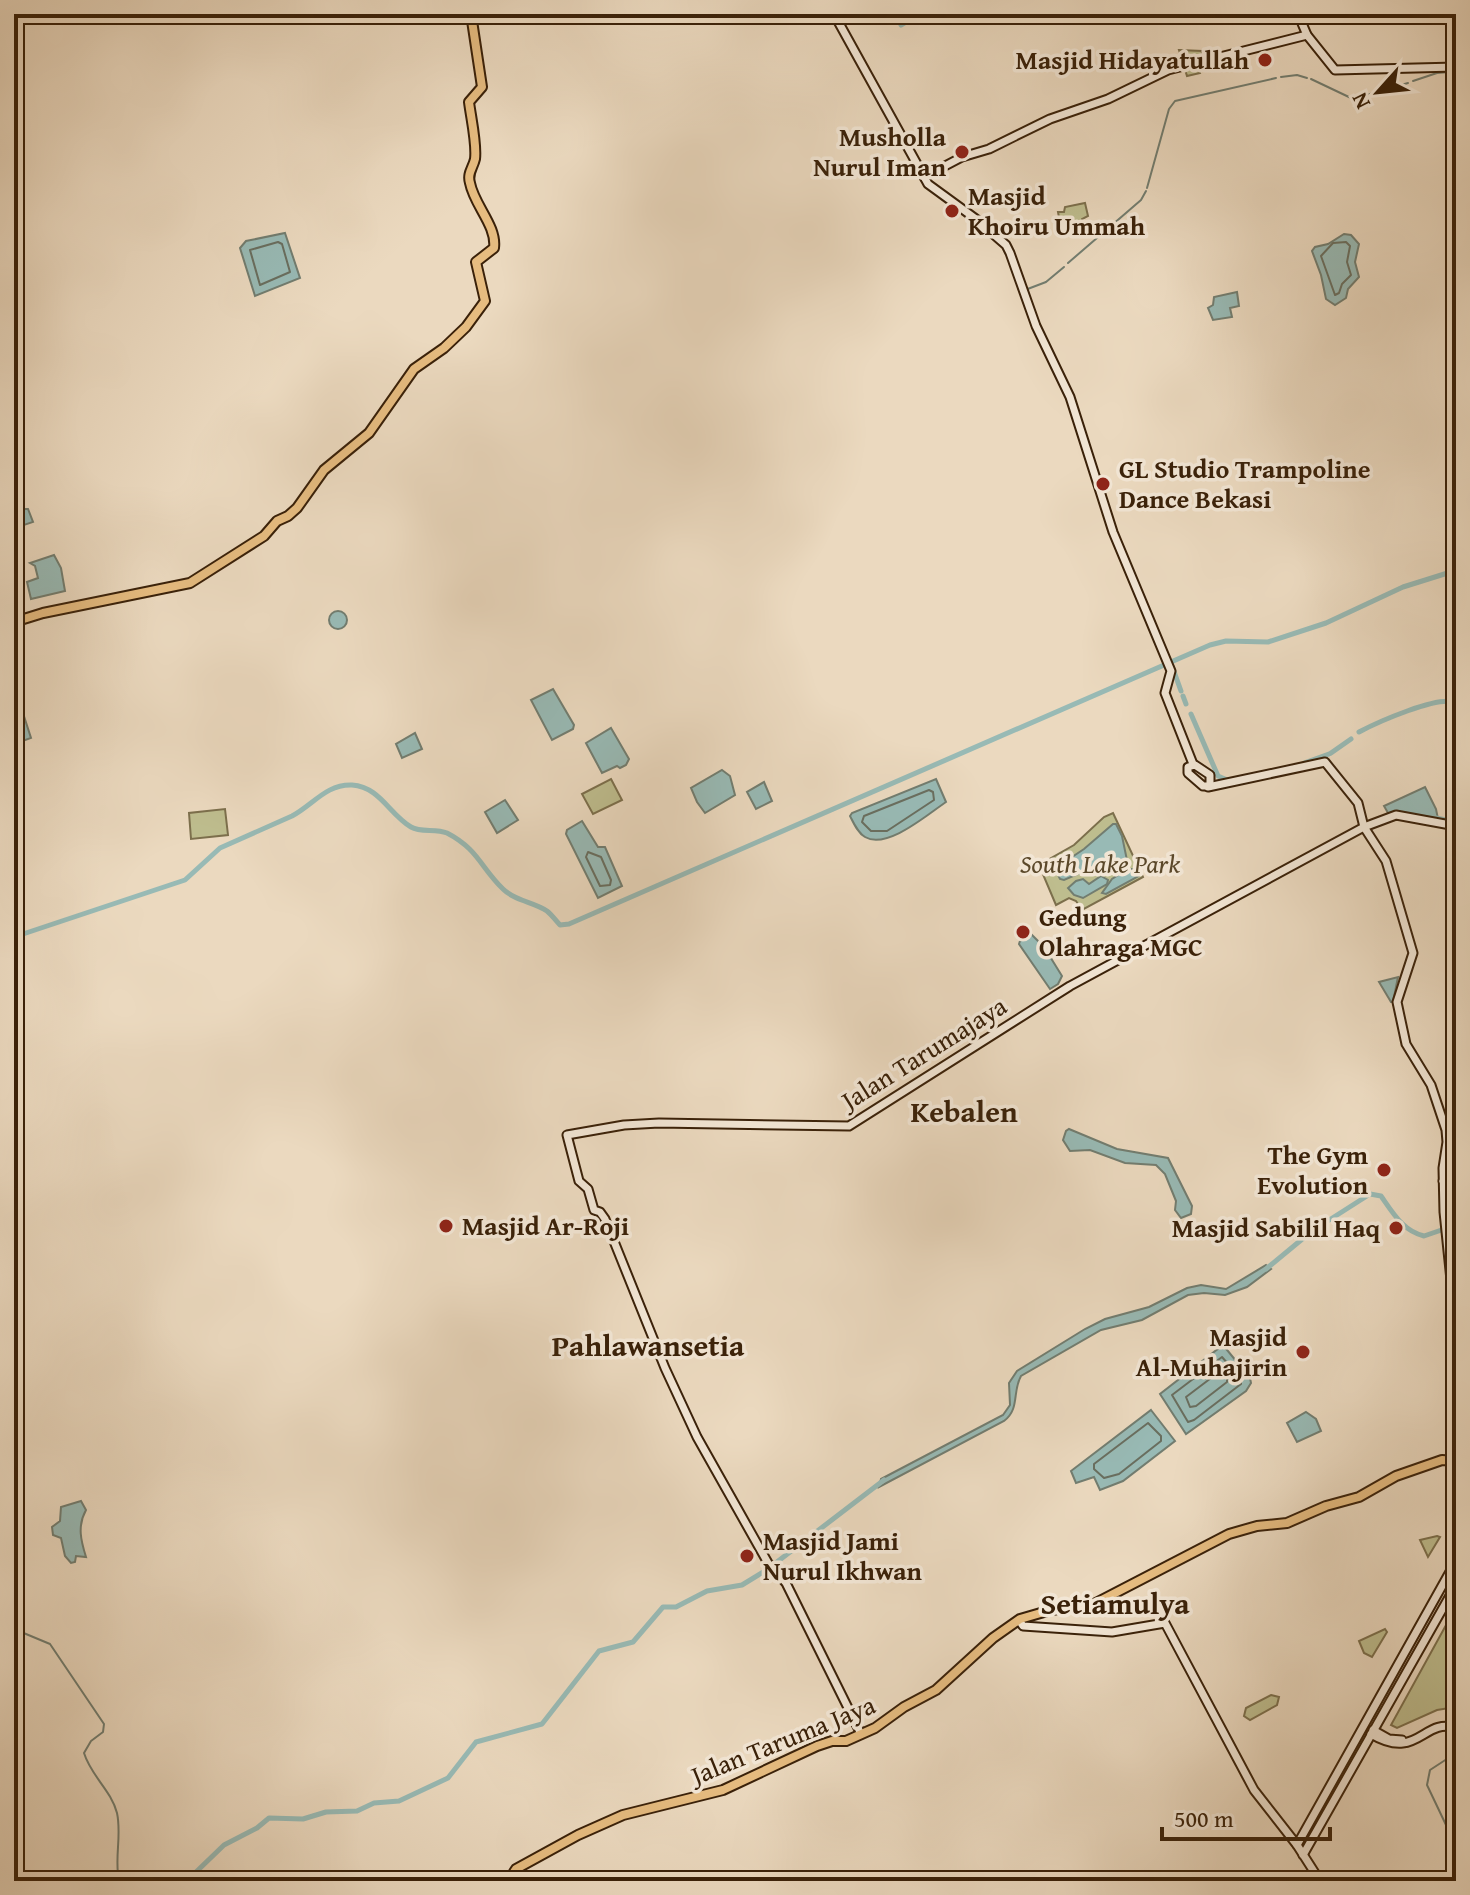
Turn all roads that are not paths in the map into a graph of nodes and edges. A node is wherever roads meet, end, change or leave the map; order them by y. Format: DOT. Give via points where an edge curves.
graph roads {
  1 [pos="471,14"];
  2 [pos="834,14"];
  3 [pos="1298,14"];
  4 [pos="1307,35"];
  5 [pos="1456,67"];
  6 [pos="926,176"];
  7 [pos="14,622"];
  8 [pos="1196,766"];
  9 [pos="1210,783"];
  10 [pos="1456,826"];
  11 [pos="1364,827"];
  12 [pos="1456,1140"];
  13 [pos="1456,1148"];
  14 [pos="1443,1183"];
  15 [pos="1456,1329"];
  16 [pos="1456,1461"];
  17 [pos="1456,1561"];
  18 [pos="1456,1585"];
  19 [pos="1019,1620"];
  20 [pos="1408,1647"];
  21 [pos="1417,1653"];
  22 [pos="1456,1726"];
  23 [pos="1363,1727"];
  24 [pos="1373,1732"];
  25 [pos="861,1734"];
  26 [pos="1297,1845"];
  27 [pos="1303,1855"];
  28 [pos="514,1881"];
  29 [pos="1320,1881"];
  1 -- 7 [label="main road" via="482,87 469,102 475,158 469,182 495,241 476,262 485,301 456,337 414,369 363,440 324,470 306,498 264,536 197,580"];
  2 -- 6 [label="street"];
  3 -- 4 [label="street"];
  4 -- 5 [label="street" via="1337,71"];
  4 -- 6 [label="street" via="1168,70"];
  6 -- 8 [label="street" via="936,192 1006,245 1070,397 1113,533 1171,671 1165,687"];
  8 -- 9 [label="street"];
  8 -- 9 [label="street" via="1188,767 1188,773 1196,782"];
  9 -- 11 [label="street" via="1222,785 1325,762 1358,803"];
  10 -- 11 [label="street, Jalan Tarumajaya" via="1396,815"];
  11 -- 14 [label="street" via="1389,868 1413,953 1398,1007 1408,1049 1431,1085 1444,1120 1448,1138"];
  11 -- 25 [label="street, Jalan Tarumajaya" via="1070,986 849,1126 659,1123 567,1135 579,1181 605,1219 689,1421 770,1566 786,1583"];
  12 -- 14 [label="street" via="1449,1156 1452,1181"];
  13 -- 14 [label="street" via="1451,1154 1453,1182"];
  14 -- 15 [label="street"];
  16 -- 19 [label="main road, Jalan Taruma Jaya" via="1396,1476 1359,1497 1287,1523 1229,1534 1092,1605"];
  17 -- 20 [label="street"];
  18 -- 21 [label="street"];
  19 -- 25 [label="main road, Jalan Taruma Jaya" via="940,1688"];
  19 -- 26 [label="street" via="1023,1626 1104,1632 1165,1623 1254,1790"];
  20 -- 21 [label="street"];
  20 -- 23 [label="street"];
  21 -- 24 [label="street"];
  22 -- 24 [label="street" via="1399,1745"];
  23 -- 24 [label="street"];
  23 -- 26 [label="street"];
  24 -- 27 [label="street"];
  25 -- 28 [label="main road, Jalan Taruma Jaya" via="817,1746 723,1790 583,1832 516,1869"];
  26 -- 27 [label="street"];
  27 -- 29 [label="street"];
}
